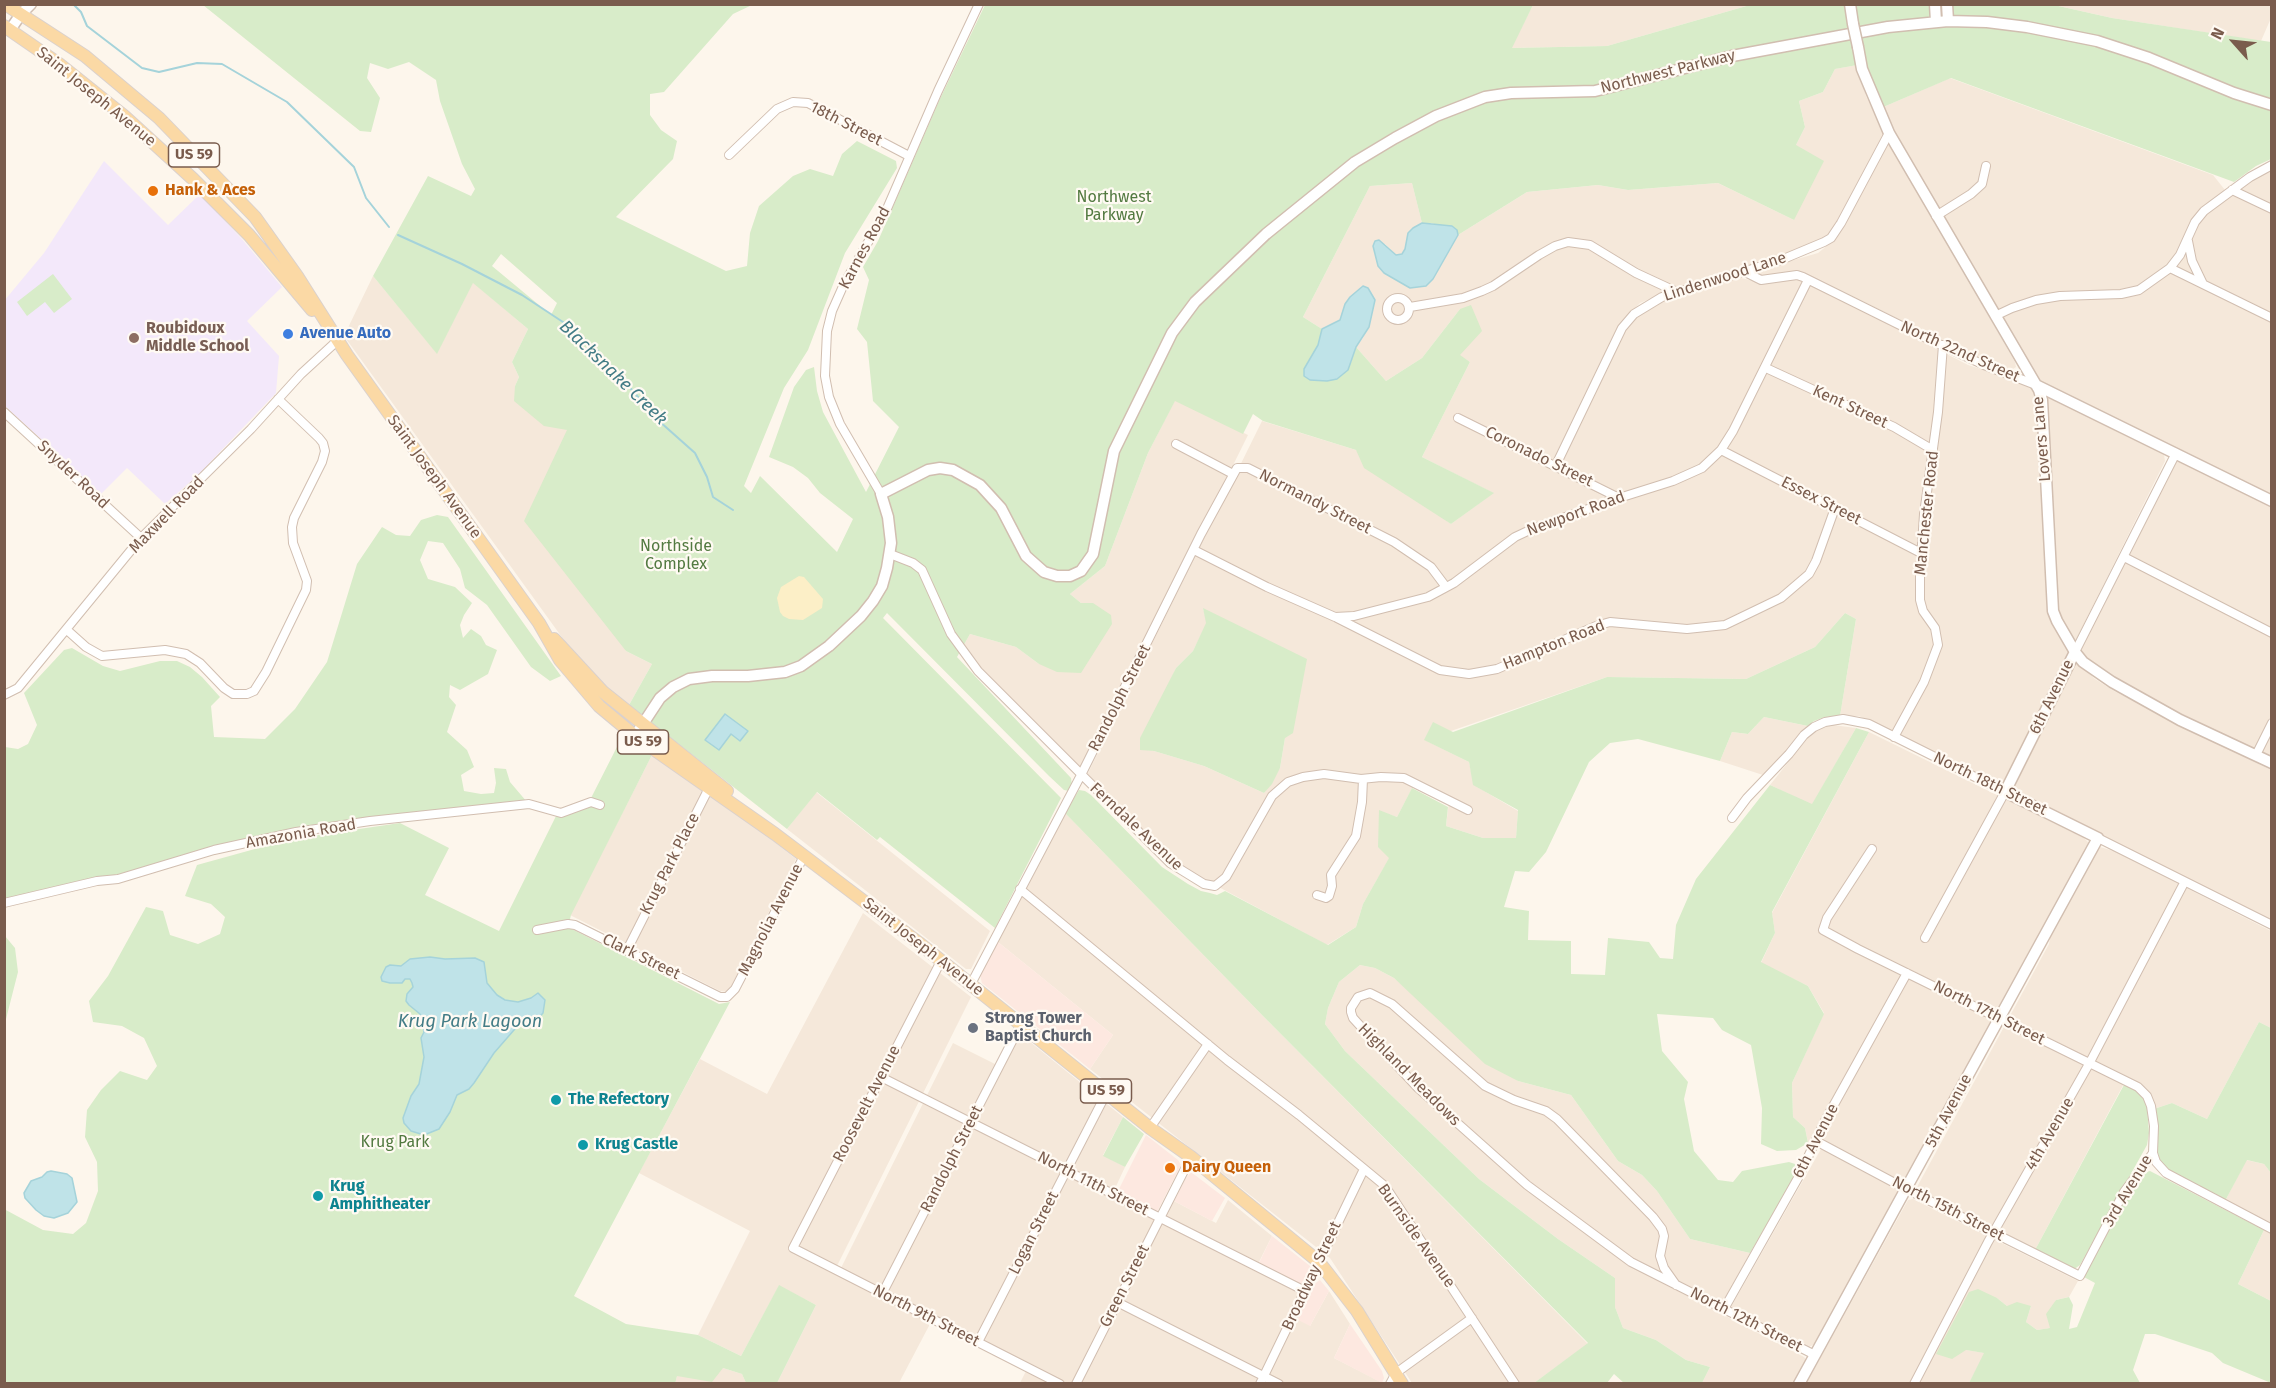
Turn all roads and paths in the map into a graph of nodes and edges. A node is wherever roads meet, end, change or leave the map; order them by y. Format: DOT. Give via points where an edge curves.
graph roads {
  1 [pos="5,4"];
  2 [pos="31,4"];
  3 [pos="980,4"];
  4 [pos="1850,4"];
  5 [pos="1858,4"];
  6 [pos="1935,4"];
  7 [pos="1949,6"];
  8 [pos="21,9"];
  9 [pos="1853,20"];
  10 [pos="1948,21"];
  11 [pos="1936,22"];
  12 [pos="7,28"];
  13 [pos="2271,105"];
  14 [pos="150,111"];
  15 [pos="137,128"];
  16 [pos="1889,133"];
  17 [pos="729,155"];
  18 [pos="909,156"];
  19 [pos="2271,165"];
  20 [pos="1986,166"];
  21 [pos="2232,190"];
  22 [pos="2271,209"];
  23 [pos="1936,216"];
  24 [pos="2188,241"];
  25 [pos="2170,268"];
  26 [pos="1743,271"];
  27 [pos="1808,280"];
  28 [pos="2203,284"];
  29 [pos="1677,292"];
  30 [pos="1410,307"];
  31 [pos="1995,316"];
  32 [pos="2271,318"];
  33 [pos="334,336"];
  34 [pos="1943,345"];
  35 [pos="1766,368"];
  36 [pos="2036,385"];
  37 [pos="278,399"];
  38 [pos="4,412"];
  39 [pos="1458,417"];
  40 [pos="1176,444"];
  41 [pos="1721,450"];
  42 [pos="1933,450"];
  43 [pos="2176,453"];
  44 [pos="1556,465"];
  45 [pos="1233,474"];
  46 [pos="881,494"];
  47 [pos="1619,498"];
  48 [pos="2271,501"];
  49 [pos="1835,508"];
  50 [pos="141,538"];
  51 [pos="1194,550"];
  52 [pos="1921,553"];
  53 [pos="890,554"];
  54 [pos="2124,557"];
  55 [pos="1446,587"];
  56 [pos="1335,617"];
  57 [pos="538,622"];
  58 [pos="67,630"];
  59 [pos="2271,633"];
  60 [pos="2075,652"];
  61 [pos="4,695"];
  62 [pos="644,723"];
  63 [pos="2271,723"];
  64 [pos="635,736"];
  65 [pos="1894,737"];
  66 [pos="2256,755"];
  67 [pos="2271,763"];
  68 [pos="1081,775"];
  69 [pos="1364,779"];
  70 [pos="711,783"];
  71 [pos="2005,792"];
  72 [pos="600,805"];
  73 [pos="1468,810"];
  74 [pos="1732,818"];
  75 [pos="2098,838"];
  76 [pos="1872,849"];
  77 [pos="804,856"];
  78 [pos="1331,875"];
  79 [pos="1320,880"];
  80 [pos="2184,883"];
  81 [pos="1020,889"];
  82 [pos="1317,895"];
  83 [pos="4,903"];
  84 [pos="2271,925"];
  85 [pos="537,930"];
  86 [pos="1925,939"];
  87 [pos="627,950"];
  88 [pos="941,961"];
  89 [pos="1907,973"];
  90 [pos="971,984"];
  91 [pos="737,985"];
  92 [pos="1999,1017"];
  93 [pos="1021,1024"];
  94 [pos="1208,1044"];
  95 [pos="2090,1064"];
  96 [pos="881,1077"];
  97 [pos="1107,1092"];
  98 [pos="2149,1101"];
  99 [pos="970,1122"];
  100 [pos="1150,1128"];
  101 [pos="1816,1141"];
  102 [pos="2153,1153"];
  103 [pos="1191,1157"];
  104 [pos="1364,1169"];
  105 [pos="1066,1170"];
  106 [pos="1906,1190"];
  107 [pos="1161,1218"];
  108 [pos="2271,1229"];
  109 [pos="1993,1232"];
  110 [pos="793,1248"];
  111 [pos="1319,1262"];
  112 [pos="2080,1276"];
  113 [pos="1676,1285"];
  114 [pos="1305,1291"];
  115 [pos="882,1294"];
  116 [pos="1117,1302"];
  117 [pos="1724,1309"];
  118 [pos="1472,1318"];
  119 [pos="978,1342"];
  120 [pos="1815,1355"];
  121 [pos="1262,1380"];
  122 [pos="1396,1380"];
  123 [pos="1060,1383"];
  124 [pos="1076,1383"];
  125 [pos="1279,1383"];
  126 [pos="1515,1383"];
  127 [pos="1799,1383"];
  128 [pos="1914,1383"];
  1 -- 8 [label="main road, Saint Joseph Avenue / US 59"];
  2 -- 8 [label="street"];
  3 -- 18 [label="street, Karnes Road"];
  4 -- 9 [label="street, Lovers Lane"];
  5 -- 9 [label="street"];
  6 -- 11 [label="street"];
  7 -- 10 [label="street"];
  8 -- 12 [label="street"];
  8 -- 14 [label="main road, Saint Joseph Avenue / US 59"];
  9 -- 16 [label="street, Lovers Lane, bridge" via="1862,69"];
  10 -- 11 [label="street, Northwest Parkway"];
  10 -- 13 [label="street, Northwest Parkway" via="2027,27 2097,41"];
  11 -- 46 [label="street, Northwest Parkway" via="1732,56 1595,91 1485,97 1436,116 1367,155 1266,234 1182,317 1114,451 1093,554 1081,571 1070,576 1044,572 1035,566 1001,508 962,473 940,468 928,470"];
  12 -- 15 [label="main road, Saint Joseph Avenue / US 59" via="59,64"];
  14 -- 15 [label="main road"];
  14 -- 33 [label="main road, Saint Joseph Avenue / US 59" via="255,218"];
  15 -- 33 [label="main road, Saint Joseph Avenue / US 59" via="249,235"];
  16 -- 23 [label="street, Lovers Lane"];
  16 -- 26 [label="street, Lindenwood Lane" via="1831,238 1813,248"];
  17 -- 18 [label="street, 18th Street" via="777,109 793,102 808,103"];
  18 -- 46 [label="street, Karnes Road" via="886,211 832,311 824,354 825,376 835,412"];
  19 -- 21 [label="street"];
  20 -- 23 [label="street" via="1982,184"];
  21 -- 22 [label="street"];
  21 -- 24 [label="street" via="2204,211"];
  23 -- 31 [label="street, Lovers Lane"];
  24 -- 25 [label="street"];
  24 -- 28 [label="street"];
  25 -- 28 [label="street"];
  25 -- 31 [label="street" via="2139,290 2036,300"];
  26 -- 27 [label="street, North 22nd Street" via="1761,280 1797,275"];
  26 -- 29 [label="street, Lindenwood Lane"];
  27 -- 34 [label="street, North 22nd Street"];
  27 -- 35 [label="street, Newport Road"];
  28 -- 32 [label="street"];
  29 -- 30 [label="street" via="1636,273 1590,244 1568,242 1539,255 1482,291"];
  29 -- 44 [label="street, Lindenwood Lane" via="1648,304 1622,328"];
  31 -- 36 [label="street, Lovers Lane"];
  33 -- 37 [label="street, Maxwell Road"];
  33 -- 57 [label="main road, Saint Joseph Avenue / US 59"];
  34 -- 36 [label="street, North 22nd Street"];
  34 -- 42 [label="street, Manchester Road"];
  35 -- 41 [label="street, Newport Road"];
  35 -- 42 [label="street, Kent Street" via="1894,427"];
  36 -- 43 [label="street, North 22nd Street"];
  36 -- 60 [label="street, Lovers Lane" via="2042,400 2053,611"];
  37 -- 50 [label="street, Maxwell Road"];
  37 -- 58 [label="street" via="319,438 325,451 291,527 307,581 306,590 259,686 247,694 233,694 186,654 165,650 102,656"];
  38 -- 50 [label="street, Snyder Road"];
  39 -- 44 [label="street, Coronado Street"];
  40 -- 45 [label="street, Normandy Street"];
  41 -- 47 [label="street, Newport Road" via="1693,474"];
  41 -- 49 [label="street, Essex Street"];
  42 -- 52 [label="street, Manchester Road"];
  43 -- 48 [label="street, North 22nd Street"];
  43 -- 54 [label="street, 6th Avenue"];
  44 -- 47 [label="street, Coronado Street"];
  45 -- 51 [label="street, Randolph Street"];
  45 -- 55 [label="street, Normandy Street" via="1237,468 1248,468 1394,542 1431,567"];
  46 -- 53 [label="street" via="888,517"];
  47 -- 55 [label="street, Newport Road" via="1515,537"];
  49 -- 52 [label="street, Essex Street"];
  49 -- 56 [label="street, Hampton Road" via="1809,574 1781,598 1725,625 1688,628 1610,622 1497,669 1469,674 1440,670"];
  50 -- 58 [label="street, Maxwell Road"];
  51 -- 56 [label="street, Newport Road"];
  51 -- 68 [label="street, Randolph Street"];
  52 -- 65 [label="street, Manchester Road" via="1920,600 1938,633 1938,645 1924,682"];
  53 -- 62 [label="street" via="882,586 873,601 820,654 785,672 689,679 660,698"];
  53 -- 68 [label="street, Ferndale Avenue" via="922,570 964,654"];
  54 -- 59 [label="street"];
  54 -- 60 [label="street, 6th Avenue"];
  55 -- 56 [label="street, Newport Road" via="1388,609"];
  57 -- 62 [label="main road, Saint Joseph Avenue / US 59" via="603,692"];
  57 -- 64 [label="main road, Saint Joseph Avenue / US 59" via="573,677 599,706"];
  58 -- 61 [label="street, Maxwell Road" via="18,688"];
  60 -- 66 [label="street, Lovers Lane" via="2112,682 2180,720"];
  60 -- 71 [label="street, 6th Avenue"];
  62 -- 64 [label="street"];
  62 -- 70 [label="main road, Saint Joseph Avenue / US 59"];
  63 -- 66 [label="street"];
  64 -- 70 [label="main road, Saint Joseph Avenue / US 59"];
  65 -- 71 [label="street, North 18th Street"];
  65 -- 74 [label="street, North 18th Street" via="1855,720 1825,722 1814,727"];
  66 -- 67 [label="street, Lovers Lane"];
  68 -- 69 [label="street, Ferndale Avenue" via="1170,863 1215,886 1232,870 1264,808 1278,790 1294,779 1324,774"];
  68 -- 81 [label="street, Randolph Street"];
  69 -- 73 [label="street, Ferndale Avenue" via="1404,778"];
  69 -- 78 [label="street" via="1356,836"];
  70 -- 77 [label="main road, Saint Joseph Avenue / US 59"];
  70 -- 87 [label="street, Krug Park Place"];
  71 -- 75 [label="street, North 18th Street"];
  71 -- 86 [label="street, 6th Avenue"];
  72 -- 83 [label="street, Amazonia Road" via="591,802 561,813 529,804 296,832 214,850 118,879"];
  75 -- 80 [label="street, North 18th Street"];
  75 -- 92 [label="street, 5th Avenue"];
  76 -- 89 [label="street, North 17th Street" via="1823,930"];
  77 -- 88 [label="main road, Saint Joseph Avenue / US 59"];
  77 -- 91 [label="street, Magnolia Avenue"];
  78 -- 79 [label="street"];
  78 -- 82 [label="street" via="1329,896"];
  80 -- 84 [label="street, North 18th Street"];
  80 -- 95 [label="street, 4th Avenue"];
  81 -- 90 [label="street, Randolph Street"];
  81 -- 94 [label="street, Burnside Avenue"];
  85 -- 87 [label="street, Clark Street" via="575,925"];
  87 -- 91 [label="street, Clark Street" via="720,997 727,997"];
  88 -- 90 [label="main road, Saint Joseph Avenue / US 59"];
  88 -- 96 [label="street, Roosevelt Avenue"];
  89 -- 92 [label="street, North 17th Street"];
  89 -- 101 [label="street, 6th Avenue"];
  90 -- 93 [label="main road, Saint Joseph Avenue / US 59"];
  92 -- 95 [label="street, North 17th Street"];
  92 -- 106 [label="street, 5th Avenue"];
  93 -- 97 [label="main road, Saint Joseph Avenue / US 59"];
  93 -- 99 [label="street, Randolph Street"];
  94 -- 100 [label="street"];
  94 -- 104 [label="street, Burnside Avenue"];
  95 -- 98 [label="street, North 17th Street" via="2132,1083"];
  95 -- 109 [label="street, 4th Avenue"];
  96 -- 99 [label="street, North 11th Street"];
  96 -- 110 [label="street, Roosevelt Avenue"];
  97 -- 100 [label="main road, Saint Joseph Avenue / US 59"];
  97 -- 105 [label="street, Logan Street"];
  98 -- 102 [label="street, 3rd Avenue" via="2154,1126"];
  99 -- 105 [label="street, North 11th Street"];
  99 -- 115 [label="street, Randolph Street"];
  100 -- 103 [label="main road, Saint Joseph Avenue / US 59"];
  101 -- 106 [label="street, North 15th Street"];
  101 -- 117 [label="street, 6th Avenue"];
  102 -- 108 [label="street" via="2166,1173"];
  102 -- 112 [label="street, 3rd Avenue" via="2124,1192"];
  103 -- 107 [label="street, Green Street"];
  103 -- 111 [label="main road, Saint Joseph Avenue / US 59"];
  104 -- 111 [label="street, Broadway Street"];
  104 -- 118 [label="street, Burnside Avenue" via="1385,1186"];
  105 -- 107 [label="street, North 11th Street"];
  105 -- 119 [label="street, Logan Street"];
  106 -- 109 [label="street, North 15th Street"];
  106 -- 120 [label="street, 5th Avenue"];
  107 -- 114 [label="street, North 11th Street"];
  107 -- 116 [label="street, Green Street"];
  109 -- 112 [label="street, North 15th Street"];
  109 -- 128 [label="street, 4th Avenue"];
  110 -- 115 [label="street, North 9th Street"];
  111 -- 114 [label="street, Broadway Street"];
  111 -- 122 [label="main road, Saint Joseph Avenue / US 59" via="1357,1311"];
  113 -- 113 [label="street, Highland Meadows" via="1611,1248 1470,1136 1418,1088 1353,1018 1351,1008 1358,998 1370,993 1392,1004 1485,1086 1557,1119 1658,1223 1664,1236 1660,1256"];
  113 -- 117 [label="street, North 12th Street"];
  114 -- 121 [label="street, Broadway Street"];
  115 -- 119 [label="street, North 9th Street"];
  116 -- 121 [label="street"];
  116 -- 124 [label="street, Green Street"];
  117 -- 120 [label="street, North 12th Street"];
  118 -- 122 [label="street"];
  118 -- 126 [label="street, Burnside Avenue"];
  119 -- 123 [label="street, North 9th Street"];
  120 -- 127 [label="street, 5th Avenue"];
  121 -- 125 [label="street"];
}
